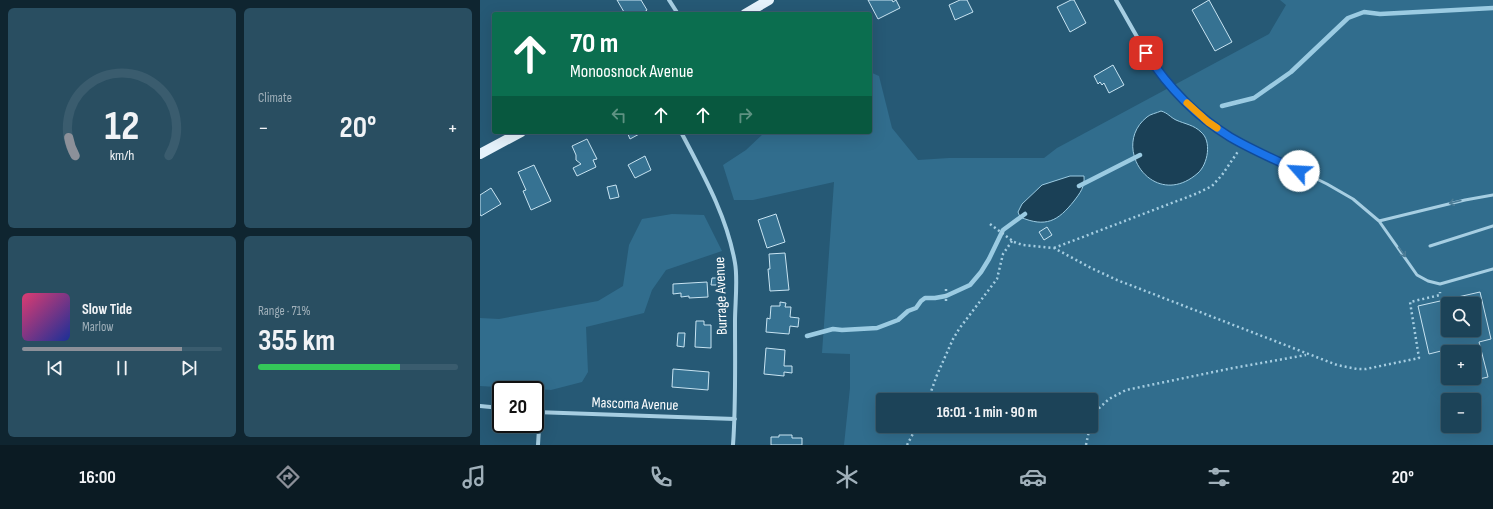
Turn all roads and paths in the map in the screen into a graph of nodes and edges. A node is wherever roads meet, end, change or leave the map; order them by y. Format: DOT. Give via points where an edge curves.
graph roads {
  1 [pos="669,0"];
  2 [pos="770,0"];
  3 [pos="1116,0"];
  4 [pos="677,12"];
  5 [pos="749,12"];
  6 [pos="1169,85"];
  7 [pos="517,134"];
  8 [pos="682,134"];
  9 [pos="1243,143"];
  10 [pos="480,154"];
  11 [pos="1493,195"];
  12 [pos="1379,221"];
  13 [pos="990,224"];
  14 [pos="1493,226"];
  15 [pos="1012,241"];
  16 [pos="1430,246"];
  17 [pos="1054,248"];
  18 [pos="1493,269"];
  19 [pos="1440,284"];
  20 [pos="946,289"];
  21 [pos="946,302"];
  22 [pos="1308,355"];
  23 [pos="931,393"];
  24 [pos="480,406"];
  25 [pos="492,407"];
  26 [pos="1098,409"];
  27 [pos="544,412"];
  28 [pos="735,419"];
  29 [pos="538,433"];
  30 [pos="913,433"];
  31 [pos="1089,433"];
  32 [pos="538,445"];
  33 [pos="733,445"];
  34 [pos="907,445"];
  35 [pos="1086,445"];
  1 -- 4 [label="street"];
  2 -- 5 [label="main road"];
  3 -- 6 [label="street" via="1146,53"];
  6 -- 9 [label="lane" via="1208,122"];
  7 -- 10 [label="main road"];
  8 -- 28 [label="street, Burrage Avenue" via="718,206 735,265"];
  9 -- 12 [label="lane" via="1327,184 1353,199"];
  9 -- 17 [label="path" via="1212,186"];
  11 -- 12 [label="lane, one-way"];
  12 -- 19 [label="lane, one-way" via="1417,274 1428,281"];
  13 -- 15 [label="path"];
  14 -- 16 [label="lane"];
  15 -- 17 [label="path" via="1023,245"];
  15 -- 23 [label="path" via="1003,254 997,279 953,339"];
  17 -- 22 [label="path" via="1117,280"];
  18 -- 19 [label="lane"];
  19 -- 22 [label="path" via="1440,295 1410,302 1419,358 1358,369"];
  20 -- 21 [label="path"];
  22 -- 26 [label="path" via="1126,390 1109,399"];
  24 -- 25 [label="street"];
  27 -- 28 [label="street, Mascoma Avenue"];
  28 -- 33 [label="street, Burrage Avenue"];
  29 -- 32 [label="street"];
  30 -- 34 [label="path"];
  31 -- 35 [label="path"];
}
